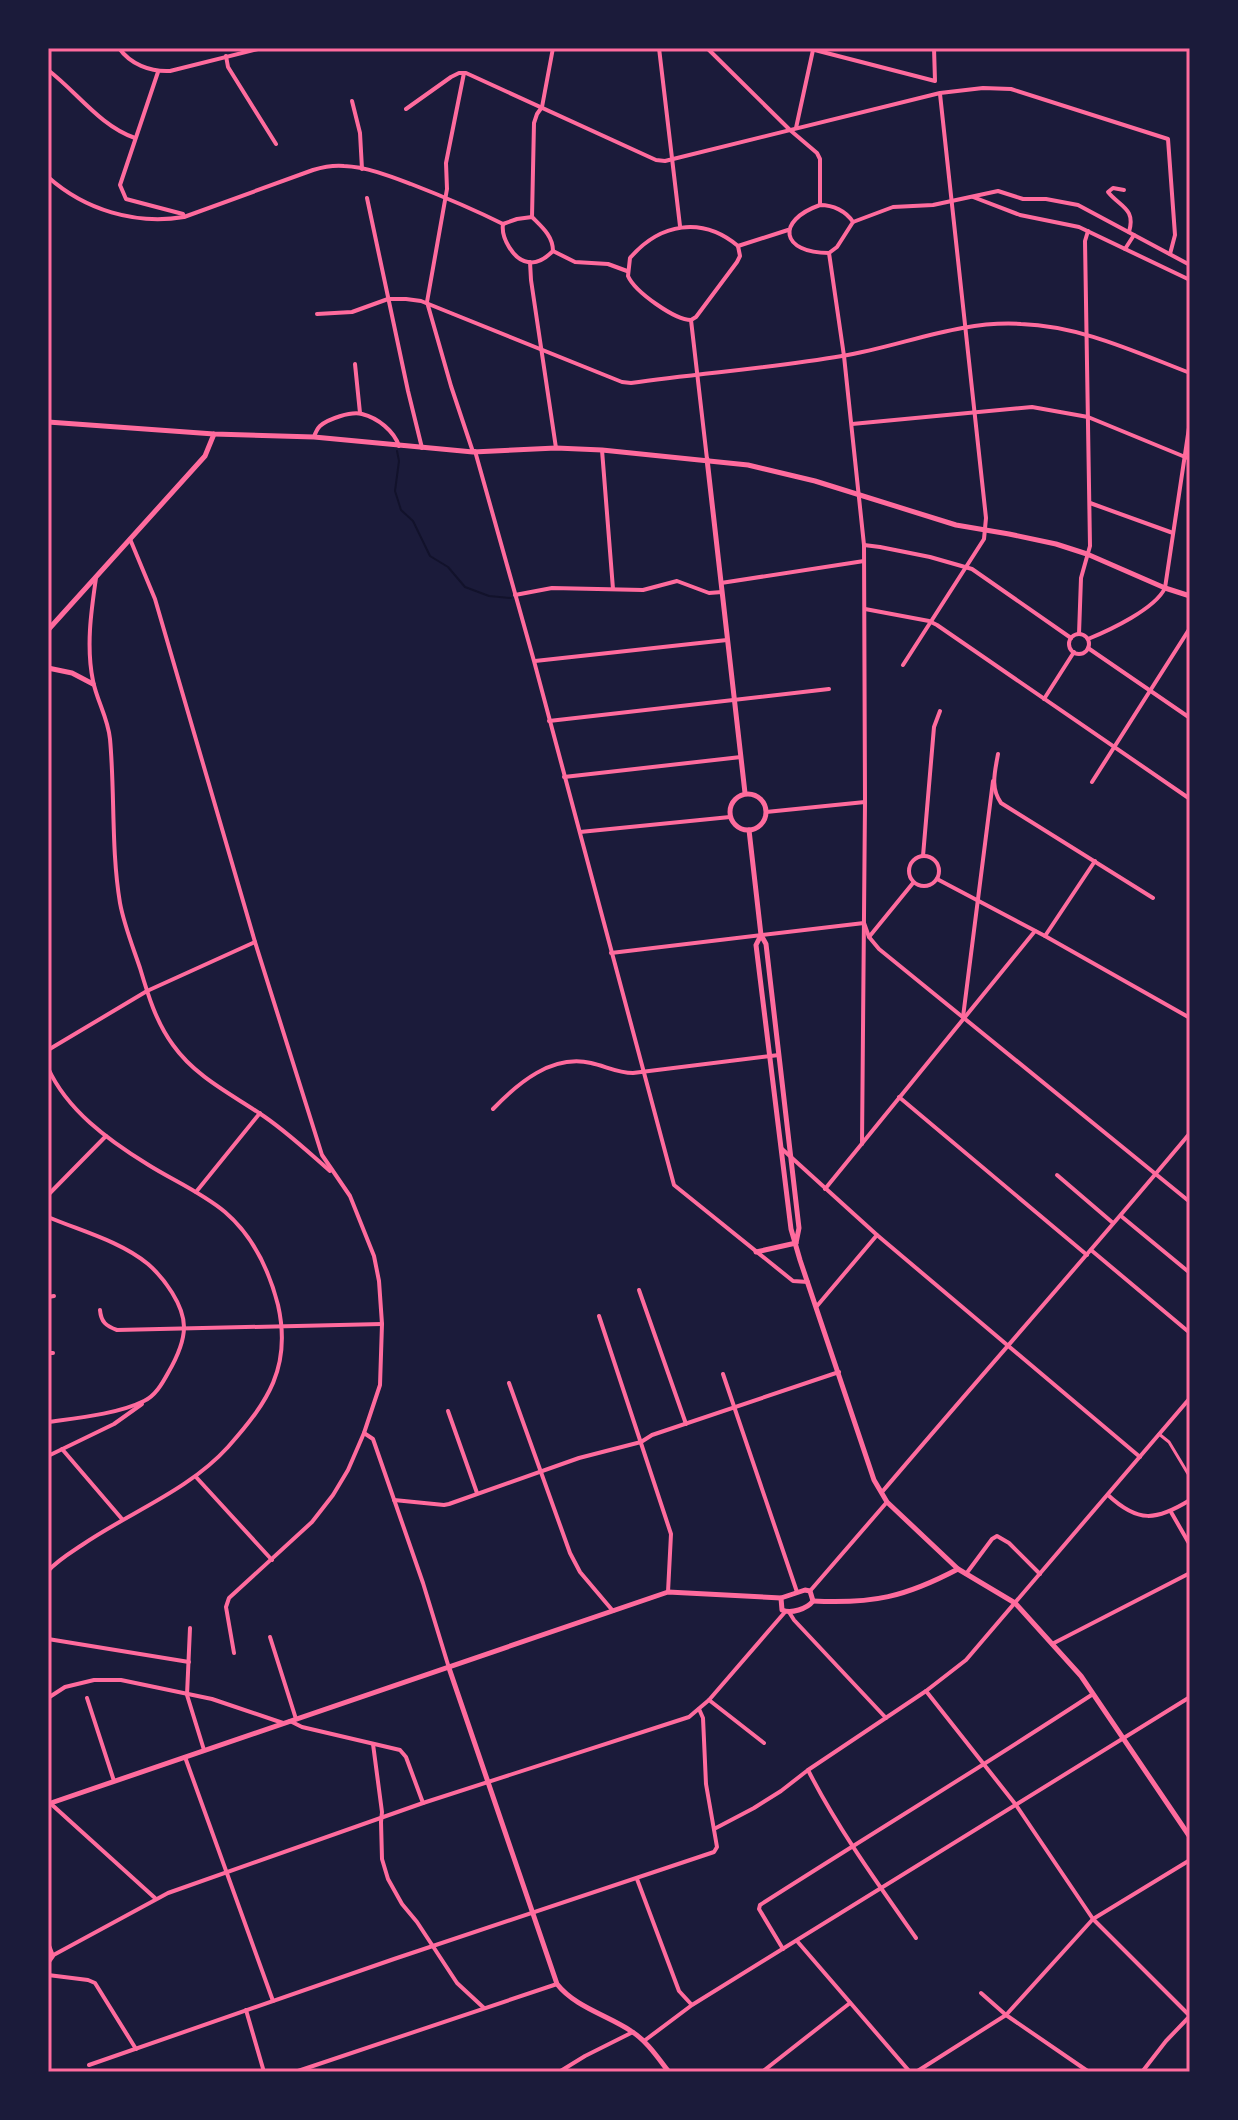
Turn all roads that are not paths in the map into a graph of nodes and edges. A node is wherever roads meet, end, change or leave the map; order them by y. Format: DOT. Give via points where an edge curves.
graph roads {
  1 [pos="119,48"];
  2 [pos="262,48"];
  3 [pos="553,48"];
  4 [pos="659,48"];
  5 [pos="707,48"];
  6 [pos="807,48"];
  7 [pos="934,48"];
  8 [pos="813,50"];
  9 [pos="226,56"];
  10 [pos="48,70"];
  11 [pos="158,72"];
  12 [pos="464,73"];
  13 [pos="940,93"];
  14 [pos="352,101"];
  15 [pos="542,107"];
  16 [pos="406,109"];
  17 [pos="793,129"];
  18 [pos="135,138"];
  19 [pos="276,144"];
  20 [pos="672,160"];
  21 [pos="362,169"];
  22 [pos="48,177"];
  23 [pos="1124,190"];
  24 [pos="973,197"];
  25 [pos="367,198"];
  26 [pos="445,198"];
  27 [pos="951,200"];
  28 [pos="820,205"];
  29 [pos="184,217"];
  30 [pos="532,217"];
  31 [pos="853,222"];
  32 [pos="503,224"];
  33 [pos="680,226"];
  34 [pos="788,230"];
  35 [pos="1088,231"];
  36 [pos="1132,233"];
  37 [pos="738,246"];
  38 [pos="1125,249"];
  39 [pos="553,251"];
  40 [pos="829,253"];
  41 [pos="1170,254"];
  42 [pos="530,262"];
  43 [pos="1190,265"];
  44 [pos="627,271"];
  45 [pos="1190,280"];
  46 [pos="388,299"];
  47 [pos="427,304"];
  48 [pos="317,314"];
  49 [pos="691,320"];
  50 [pos="965,327"];
  51 [pos="1087,334"];
  52 [pos="541,348"];
  53 [pos="844,356"];
  54 [pos="355,364"];
  55 [pos="1190,373"];
  56 [pos="697,374"];
  57 [pos="975,412"];
  58 [pos="360,413"];
  59 [pos="1088,417"];
  60 [pos="1190,421"];
  61 [pos="48,422"];
  62 [pos="852,424"];
  63 [pos="214,434"];
  64 [pos="314,437"];
  65 [pos="399,446"];
  66 [pos="422,448"];
  67 [pos="556,448"];
  68 [pos="602,450"];
  69 [pos="474,452"];
  70 [pos="1187,458"];
  71 [pos="707,459"];
  72 [pos="860,496"];
  73 [pos="1090,503"];
  74 [pos="985,531"];
  75 [pos="1173,533"];
  76 [pos="130,539"];
  77 [pos="864,545"];
  78 [pos="1087,554"];
  79 [pos="864,561"];
  80 [pos="965,567"];
  81 [pos="97,576"];
  82 [pos="721,583"];
  83 [pos="1165,588"];
  84 [pos="613,589"];
  85 [pos="722,592"];
  86 [pos="515,595"];
  87 [pos="1190,596"];
  88 [pos="865,609"];
  89 [pos="929,621"];
  90 [pos="1190,628"];
  91 [pos="48,630"];
  92 [pos="1079,634"];
  93 [pos="1071,638"];
  94 [pos="1188,638"];
  95 [pos="1088,639"];
  96 [pos="727,640"];
  97 [pos="1088,648"];
  98 [pos="1074,652"];
  99 [pos="534,661"];
  100 [pos="903,665"];
  101 [pos="48,668"];
  102 [pos="93,684"];
  103 [pos="829,689"];
  104 [pos="1150,691"];
  105 [pos="1044,699"];
  106 [pos="734,700"];
  107 [pos="940,711"];
  108 [pos="1190,718"];
  109 [pos="549,721"];
  110 [pos="1114,747"];
  111 [pos="998,754"];
  112 [pos="741,757"];
  113 [pos="564,777"];
  114 [pos="993,781"];
  115 [pos="1092,782"];
  116 [pos="745,793"];
  117 [pos="1190,799"];
  118 [pos="865,802"];
  119 [pos="766,812"];
  120 [pos="730,817"];
  121 [pos="749,830"];
  122 [pos="580,832"];
  123 [pos="923,856"];
  124 [pos="1095,861"];
  125 [pos="937,879"];
  126 [pos="913,882"];
  127 [pos="1153,898"];
  128 [pos="977,900"];
  129 [pos="864,923"];
  130 [pos="1035,931"];
  131 [pos="761,935"];
  132 [pos="1045,936"];
  133 [pos="869,937"];
  134 [pos="255,942"];
  135 [pos="611,953"];
  136 [pos="147,991"];
  137 [pos="1190,1018"];
  138 [pos="963,1019"];
  139 [pos="48,1050"];
  140 [pos="779,1055"];
  141 [pos="769,1056"];
  142 [pos="48,1068"];
  143 [pos="643,1071"];
  144 [pos="899,1097"];
  145 [pos="493,1109"];
  146 [pos="260,1113"];
  147 [pos="1190,1133"];
  148 [pos="106,1136"];
  149 [pos="862,1144"];
  150 [pos="781,1148"];
  151 [pos="322,1155"];
  152 [pos="791,1157"];
  153 [pos="315,1158"];
  154 [pos="1156,1174"];
  155 [pos="335,1175"];
  156 [pos="1057,1175"];
  157 [pos="825,1189"];
  158 [pos="196,1192"];
  159 [pos="48,1195"];
  160 [pos="1190,1202"];
  161 [pos="1120,1216"];
  162 [pos="48,1217"];
  163 [pos="1114,1224"];
  164 [pos="877,1235"];
  165 [pos="796,1243"];
  166 [pos="756,1252"];
  167 [pos="1089,1252"];
  168 [pos="1190,1273"];
  169 [pos="808,1282"];
  170 [pos="639,1290"];
  171 [pos="817,1306"];
  172 [pos="100,1310"];
  173 [pos="599,1316"];
  174 [pos="382,1324"];
  175 [pos="282,1326"];
  176 [pos="184,1327"];
  177 [pos="1190,1333"];
  178 [pos="1007,1344"];
  179 [pos="839,1372"];
  180 [pos="723,1374"];
  181 [pos="509,1383"];
  182 [pos="1190,1398"];
  183 [pos="147,1400"];
  184 [pos="734,1407"];
  185 [pos="448,1411"];
  186 [pos="48,1422"];
  187 [pos="686,1424"];
  188 [pos="364,1433"];
  189 [pos="1159,1434"];
  190 [pos="641,1442"];
  191 [pos="62,1449"];
  192 [pos="48,1456"];
  193 [pos="1140,1457"];
  194 [pos="541,1472"];
  195 [pos="196,1477"];
  196 [pos="1190,1477"];
  197 [pos="477,1493"];
  198 [pos="881,1493"];
  199 [pos="1108,1495"];
  200 [pos="394,1500"];
  201 [pos="1190,1500"];
  202 [pos="887,1502"];
  203 [pos="1171,1512"];
  204 [pos="122,1519"];
  205 [pos="1190,1545"];
  206 [pos="272,1560"];
  207 [pos="958,1569"];
  208 [pos="48,1571"];
  209 [pos="1190,1573"];
  210 [pos="966,1574"];
  211 [pos="1040,1574"];
  212 [pos="810,1591"];
  213 [pos="668,1592"];
  214 [pos="797,1592"];
  215 [pos="781,1598"];
  216 [pos="813,1601"];
  217 [pos="1015,1603"];
  218 [pos="613,1611"];
  219 [pos="787,1612"];
  220 [pos="190,1628"];
  221 [pos="270,1637"];
  222 [pos="48,1639"];
  223 [pos="1052,1644"];
  224 [pos="234,1653"];
  225 [pos="189,1662"];
  226 [pos="449,1668"];
  227 [pos="926,1691"];
  228 [pos="1093,1694"];
  229 [pos="187,1695"];
  230 [pos="1190,1697"];
  231 [pos="48,1698"];
  232 [pos="87,1698"];
  233 [pos="709,1700"];
  234 [pos="699,1709"];
  235 [pos="886,1718"];
  236 [pos="290,1721"];
  237 [pos="1123,1738"];
  238 [pos="764,1743"];
  239 [pos="373,1744"];
  240 [pos="204,1750"];
  241 [pos="185,1757"];
  242 [pos="985,1765"];
  243 [pos="808,1770"];
  244 [pos="114,1781"];
  245 [pos="489,1781"];
  246 [pos="423,1803"];
  247 [pos="49,1804"];
  248 [pos="1016,1805"];
  249 [pos="383,1817"];
  250 [pos="714,1829"];
  251 [pos="1190,1837"];
  252 [pos="853,1845"];
  253 [pos="1190,1860"];
  254 [pos="226,1872"];
  255 [pos="637,1879"];
  256 [pos="880,1887"];
  257 [pos="155,1898"];
  258 [pos="534,1913"];
  259 [pos="1093,1919"];
  260 [pos="916,1938"];
  261 [pos="797,1941"];
  262 [pos="48,1943"];
  263 [pos="433,1946"];
  264 [pos="783,1949"];
  265 [pos="50,1959"];
  266 [pos="48,1975"];
  267 [pos="557,1984"];
  268 [pos="981,1993"];
  269 [pos="273,2001"];
  270 [pos="850,2003"];
  271 [pos="692,2005"];
  272 [pos="484,2008"];
  273 [pos="246,2010"];
  274 [pos="1006,2015"];
  275 [pos="1190,2016"];
  276 [pos="633,2032"];
  277 [pos="644,2041"];
  278 [pos="136,2049"];
  279 [pos="89,2065"];
  280 [pos="568,2069"];
  281 [pos="264,2072"];
  282 [pos="295,2072"];
  283 [pos="559,2072"];
  284 [pos="669,2072"];
  285 [pos="762,2072"];
  286 [pos="910,2072"];
  287 [pos="916,2072"];
  288 [pos="1089,2072"];
  289 [pos="1142,2072"];
  1 -- 11 [label="street" via="134,62"];
  2 -- 9 [label="street"];
  3 -- 15 [label="street"];
  4 -- 20 [label="street"];
  5 -- 17 [label="street"];
  6 -- 8 [label="street"];
  7 -- 8 [label="street" via="935,81"];
  8 -- 17 [label="street"];
  9 -- 11 [label="street"];
  9 -- 19 [label="street"];
  10 -- 18 [label="street" via="105,122"];
  11 -- 18 [label="street"];
  12 -- 15 [label="street"];
  12 -- 16 [label="street"];
  12 -- 26 [label="street" via="446,163"];
  13 -- 17 [label="street"];
  13 -- 27 [label="street"];
  13 -- 41 [label="street" via="1011,89 1168,139 1175,235"];
  14 -- 21 [label="street"];
  15 -- 20 [label="street" via="656,160"];
  15 -- 30 [label="street" via="534,123"];
  17 -- 20 [label="street"];
  17 -- 28 [label="street" via="818,156"];
  18 -- 29 [label="street" via="121,193"];
  20 -- 33 [label="street"];
  21 -- 26 [label="street"];
  21 -- 29 [label="street" via="313,170"];
  22 -- 29 [label="street" via="80,201 108,211 150,220"];
  23 -- 36 [label="street" via="1108,192 1129,213"];
  24 -- 27 [label="street"];
  24 -- 35 [label="street"];
  24 -- 36 [label="street" via="998,191 1075,204"];
  25 -- 46 [label="street"];
  26 -- 32 [label="street"];
  26 -- 47 [label="street"];
  27 -- 31 [label="street" via="893,207"];
  27 -- 50 [label="street"];
  28 -- 31 [label="street" via="840,210"];
  28 -- 34 [label="street"];
  30 -- 32 [label="street"];
  30 -- 39 [label="street" via="549,235"];
  31 -- 40 [label="street"];
  32 -- 42 [label="street" via="511,249"];
  33 -- 37 [label="street" via="705,230"];
  33 -- 44 [label="street" via="634,254"];
  34 -- 37 [label="street"];
  34 -- 40 [label="street" via="797,245"];
  35 -- 38 [label="street"];
  35 -- 51 [label="street"];
  36 -- 38 [label="street"];
  36 -- 41 [label="street"];
  37 -- 49 [label="street" via="737,262"];
  38 -- 45 [label="street"];
  39 -- 42 [label="street"];
  39 -- 44 [label="street" via="575,262"];
  40 -- 53 [label="street"];
  41 -- 43 [label="street"];
  42 -- 52 [label="street"];
  44 -- 49 [label="street" via="635,288 677,317"];
  46 -- 47 [label="street"];
  46 -- 48 [label="street" via="352,312"];
  46 -- 66 [label="street"];
  47 -- 52 [label="street"];
  47 -- 69 [label="street"];
  49 -- 56 [label="street"];
  50 -- 51 [label="street" via="1023,324"];
  50 -- 53 [label="street"];
  50 -- 57 [label="street"];
  51 -- 55 [label="street"];
  51 -- 59 [label="street"];
  52 -- 56 [label="street" via="622,382"];
  52 -- 67 [label="street"];
  53 -- 56 [label="street"];
  53 -- 62 [label="street"];
  54 -- 58 [label="street"];
  56 -- 71 [label="street"];
  57 -- 59 [label="street" via="1026,406"];
  57 -- 62 [label="street"];
  57 -- 74 [label="street"];
  58 -- 64 [label="street" via="322,424"];
  58 -- 65 [label="street" via="389,429"];
  59 -- 70 [label="street"];
  59 -- 73 [label="street"];
  60 -- 70 [label="street"];
  61 -- 63 [label="street"];
  62 -- 72 [label="street"];
  63 -- 64 [label="street"];
  63 -- 76 [label="street" via="205,456"];
  64 -- 65 [label="street"];
  65 -- 66 [label="street"];
  66 -- 69 [label="street"];
  67 -- 68 [label="street"];
  67 -- 69 [label="street"];
  68 -- 71 [label="street"];
  68 -- 84 [label="street"];
  69 -- 86 [label="street"];
  70 -- 75 [label="street"];
  71 -- 72 [label="street" via="776,471"];
  71 -- 82 [label="street"];
  72 -- 74 [label="street"];
  72 -- 77 [label="street"];
  73 -- 75 [label="street"];
  73 -- 78 [label="street"];
  74 -- 78 [label="street"];
  74 -- 80 [label="street"];
  75 -- 83 [label="street"];
  76 -- 81 [label="street"];
  76 -- 134 [label="street" via="155,599"];
  77 -- 79 [label="street"];
  77 -- 80 [label="street"];
  78 -- 83 [label="street"];
  78 -- 92 [label="street"];
  79 -- 82 [label="street"];
  79 -- 88 [label="street"];
  80 -- 89 [label="street"];
  80 -- 93 [label="street"];
  81 -- 91 [label="street"];
  81 -- 102 [label="street" via="89,654"];
  82 -- 85 [label="street"];
  83 -- 87 [label="street"];
  83 -- 95 [label="street" via="1142,611"];
  84 -- 85 [label="street" via="643,590 677,581 709,593"];
  84 -- 86 [label="street" via="552,588"];
  85 -- 96 [label="street"];
  86 -- 99 [label="street"];
  88 -- 89 [label="street"];
  88 -- 118 [label="street"];
  89 -- 100 [label="street"];
  89 -- 105 [label="street"];
  90 -- 94 [label="street"];
  92 -- 93 [label="street"];
  92 -- 95 [label="street"];
  93 -- 98 [label="street"];
  94 -- 104 [label="street"];
  95 -- 97 [label="street"];
  96 -- 99 [label="street"];
  96 -- 106 [label="street"];
  97 -- 98 [label="street"];
  97 -- 104 [label="street"];
  98 -- 105 [label="street"];
  99 -- 109 [label="street"];
  101 -- 102 [label="street"];
  102 -- 136 [label="street" via="110,737 120,904"];
  103 -- 106 [label="street"];
  104 -- 108 [label="street"];
  104 -- 110 [label="street"];
  105 -- 110 [label="street"];
  106 -- 109 [label="street"];
  106 -- 112 [label="street"];
  107 -- 123 [label="street" via="934,727"];
  109 -- 113 [label="street"];
  110 -- 115 [label="street"];
  110 -- 117 [label="street"];
  111 -- 114 [label="street"];
  112 -- 113 [label="street"];
  112 -- 116 [label="street"];
  113 -- 122 [label="street"];
  114 -- 124 [label="street" via="1004,806"];
  114 -- 128 [label="street"];
  116 -- 119 [label="street" via="760,798"];
  116 -- 120 [label="street" via="731,805"];
  118 -- 119 [label="street"];
  118 -- 129 [label="street"];
  119 -- 121 [label="street" via="759,826"];
  120 -- 121 [label="street" via="737,827"];
  120 -- 122 [label="street"];
  121 -- 131 [label="street"];
  122 -- 135 [label="street"];
  123 -- 125 [label="street" via="937,864"];
  123 -- 126 [label="street" via="910,864"];
  124 -- 127 [label="street"];
  124 -- 132 [label="street"];
  125 -- 126 [label="street" via="926,886"];
  125 -- 128 [label="street"];
  126 -- 133 [label="street"];
  128 -- 130 [label="street"];
  128 -- 138 [label="street"];
  129 -- 131 [label="street"];
  129 -- 133 [label="street"];
  129 -- 149 [label="street"];
  130 -- 132 [label="street"];
  130 -- 138 [label="street"];
  131 -- 135 [label="street"];
  131 -- 140 [label="street"];
  131 -- 141 [label="street" via="756,945"];
  132 -- 137 [label="street"];
  133 -- 138 [label="street"];
  134 -- 136 [label="street"];
  134 -- 151 [label="street"];
  135 -- 143 [label="street"];
  136 -- 139 [label="street"];
  136 -- 146 [label="street" via="174,1047 219,1088"];
  138 -- 144 [label="street"];
  138 -- 154 [label="street"];
  140 -- 141 [label="street"];
  140 -- 152 [label="street"];
  141 -- 143 [label="street"];
  141 -- 150 [label="street"];
  142 -- 148 [label="street" via="73,1107"];
  143 -- 145 [label="street" via="624,1073 575,1060 553,1064 513,1088"];
  143 -- 166 [label="street" via="674,1185"];
  144 -- 149 [label="street"];
  144 -- 167 [label="street"];
  146 -- 153 [label="street"];
  146 -- 158 [label="street"];
  147 -- 154 [label="street"];
  148 -- 158 [label="street"];
  148 -- 159 [label="street"];
  149 -- 157 [label="street"];
  150 -- 152 [label="street"];
  150 -- 165 [label="street"];
  151 -- 153 [label="street"];
  151 -- 155 [label="street"];
  152 -- 157 [label="street"];
  152 -- 165 [label="street"];
  153 -- 155 [label="street"];
  154 -- 160 [label="street"];
  154 -- 161 [label="street"];
  155 -- 174 [label="street" via="350,1196 374,1256"];
  156 -- 163 [label="street"];
  157 -- 164 [label="street"];
  158 -- 175 [label="street" via="224,1211 256,1248 269,1272"];
  161 -- 163 [label="street"];
  161 -- 168 [label="street"];
  162 -- 176 [label="street" via="126,1249 150,1266 171,1291"];
  163 -- 167 [label="street"];
  164 -- 171 [label="street"];
  164 -- 178 [label="street"];
  165 -- 166 [label="street"];
  165 -- 169 [label="street"];
  166 -- 169 [label="street" via="793,1281"];
  167 -- 177 [label="street"];
  167 -- 178 [label="street"];
  169 -- 171 [label="street"];
  170 -- 187 [label="street"];
  171 -- 179 [label="street"];
  172 -- 176 [label="street" via="101,1319 117,1330"];
  173 -- 190 [label="street"];
  174 -- 175 [label="street"];
  174 -- 188 [label="street" via="380,1385"];
  175 -- 176 [label="street"];
  175 -- 195 [label="street" via="278,1375 257,1412"];
  176 -- 183 [label="street" via="170,1370"];
  178 -- 193 [label="street"];
  178 -- 198 [label="street"];
  179 -- 184 [label="street"];
  179 -- 198 [label="street"];
  180 -- 184 [label="street"];
  181 -- 194 [label="street"];
  182 -- 189 [label="street"];
  183 -- 186 [label="street"];
  183 -- 191 [label="street" via="114,1424"];
  184 -- 187 [label="street"];
  184 -- 214 [label="street"];
  185 -- 197 [label="street"];
  187 -- 190 [label="street"];
  188 -- 200 [label="street" via="373,1439"];
  188 -- 206 [label="street" via="333,1495"];
  189 -- 193 [label="street"];
  189 -- 196 [label="street"];
  190 -- 194 [label="street"];
  190 -- 213 [label="street" via="671,1534"];
  191 -- 192 [label="street"];
  191 -- 204 [label="street"];
  193 -- 199 [label="street"];
  194 -- 197 [label="street"];
  194 -- 218 [label="street" via="570,1553"];
  195 -- 204 [label="street"];
  195 -- 206 [label="street"];
  197 -- 200 [label="street" via="444,1505"];
  198 -- 202 [label="street"];
  199 -- 203 [label="street" via="1140,1516"];
  199 -- 211 [label="street"];
  200 -- 226 [label="street"];
  201 -- 203 [label="street"];
  202 -- 207 [label="street"];
  202 -- 212 [label="street"];
  203 -- 205 [label="street"];
  204 -- 208 [label="street"];
  206 -- 224 [label="street" via="229,1598"];
  207 -- 210 [label="street"];
  207 -- 216 [label="street" via="898,1596"];
  209 -- 223 [label="street"];
  210 -- 211 [label="street" via="997,1536"];
  210 -- 217 [label="street"];
  211 -- 217 [label="street"];
  212 -- 214 [label="street"];
  212 -- 216 [label="street"];
  213 -- 215 [label="street"];
  213 -- 218 [label="street"];
  214 -- 215 [label="street"];
  215 -- 219 [label="street"];
  216 -- 219 [label="street"];
  217 -- 223 [label="street"];
  217 -- 227 [label="street" via="966,1660"];
  218 -- 226 [label="street"];
  219 -- 233 [label="street"];
  219 -- 235 [label="street"];
  220 -- 225 [label="street"];
  221 -- 236 [label="street"];
  222 -- 225 [label="street"];
  223 -- 228 [label="street"];
  225 -- 229 [label="street"];
  226 -- 236 [label="street"];
  226 -- 245 [label="street"];
  227 -- 235 [label="street"];
  227 -- 242 [label="street"];
  228 -- 237 [label="street"];
  228 -- 242 [label="street"];
  229 -- 231 [label="street" via="121,1680 94,1680 65,1687"];
  229 -- 236 [label="street"];
  229 -- 240 [label="street"];
  230 -- 237 [label="street"];
  232 -- 244 [label="street"];
  233 -- 234 [label="street"];
  233 -- 238 [label="street"];
  234 -- 245 [label="street" via="689,1717"];
  234 -- 250 [label="street"];
  235 -- 243 [label="street"];
  236 -- 239 [label="street"];
  236 -- 240 [label="street"];
  237 -- 248 [label="street"];
  237 -- 251 [label="street"];
  239 -- 246 [label="street" via="404,1754"];
  239 -- 249 [label="street"];
  240 -- 241 [label="street"];
  241 -- 244 [label="street"];
  241 -- 254 [label="street"];
  242 -- 248 [label="street"];
  242 -- 252 [label="street"];
  243 -- 250 [label="street"];
  243 -- 252 [label="street"];
  244 -- 247 [label="street"];
  245 -- 246 [label="street"];
  245 -- 258 [label="street"];
  246 -- 249 [label="street"];
  247 -- 257 [label="street"];
  248 -- 256 [label="street"];
  248 -- 259 [label="street"];
  249 -- 254 [label="street"];
  249 -- 263 [label="street" via="382,1859 388,1879"];
  250 -- 255 [label="street" via="714,1852"];
  252 -- 256 [label="street"];
  252 -- 264 [label="street" via="760,1905"];
  253 -- 259 [label="street"];
  254 -- 257 [label="street"];
  254 -- 269 [label="street"];
  255 -- 258 [label="street"];
  255 -- 271 [label="street" via="679,1991"];
  256 -- 260 [label="street"];
  256 -- 261 [label="street"];
  257 -- 265 [label="street"];
  258 -- 263 [label="street"];
  258 -- 267 [label="street"];
  259 -- 274 [label="street"];
  259 -- 275 [label="street"];
  261 -- 264 [label="street"];
  261 -- 270 [label="street"];
  262 -- 265 [label="street"];
  263 -- 269 [label="street"];
  263 -- 272 [label="street" via="457,1983"];
  264 -- 271 [label="street"];
  266 -- 278 [label="street" via="95,1983"];
  267 -- 272 [label="street"];
  267 -- 276 [label="street" via="571,1998"];
  268 -- 274 [label="street"];
  269 -- 273 [label="street"];
  270 -- 285 [label="street"];
  270 -- 286 [label="street"];
  271 -- 277 [label="street"];
  272 -- 282 [label="street"];
  273 -- 278 [label="street"];
  273 -- 281 [label="street"];
  274 -- 287 [label="street"];
  274 -- 288 [label="street"];
  275 -- 289 [label="street"];
  276 -- 277 [label="street"];
  276 -- 280 [label="street"];
  277 -- 284 [label="street"];
  278 -- 279 [label="street"];
  280 -- 283 [label="street"];
}
